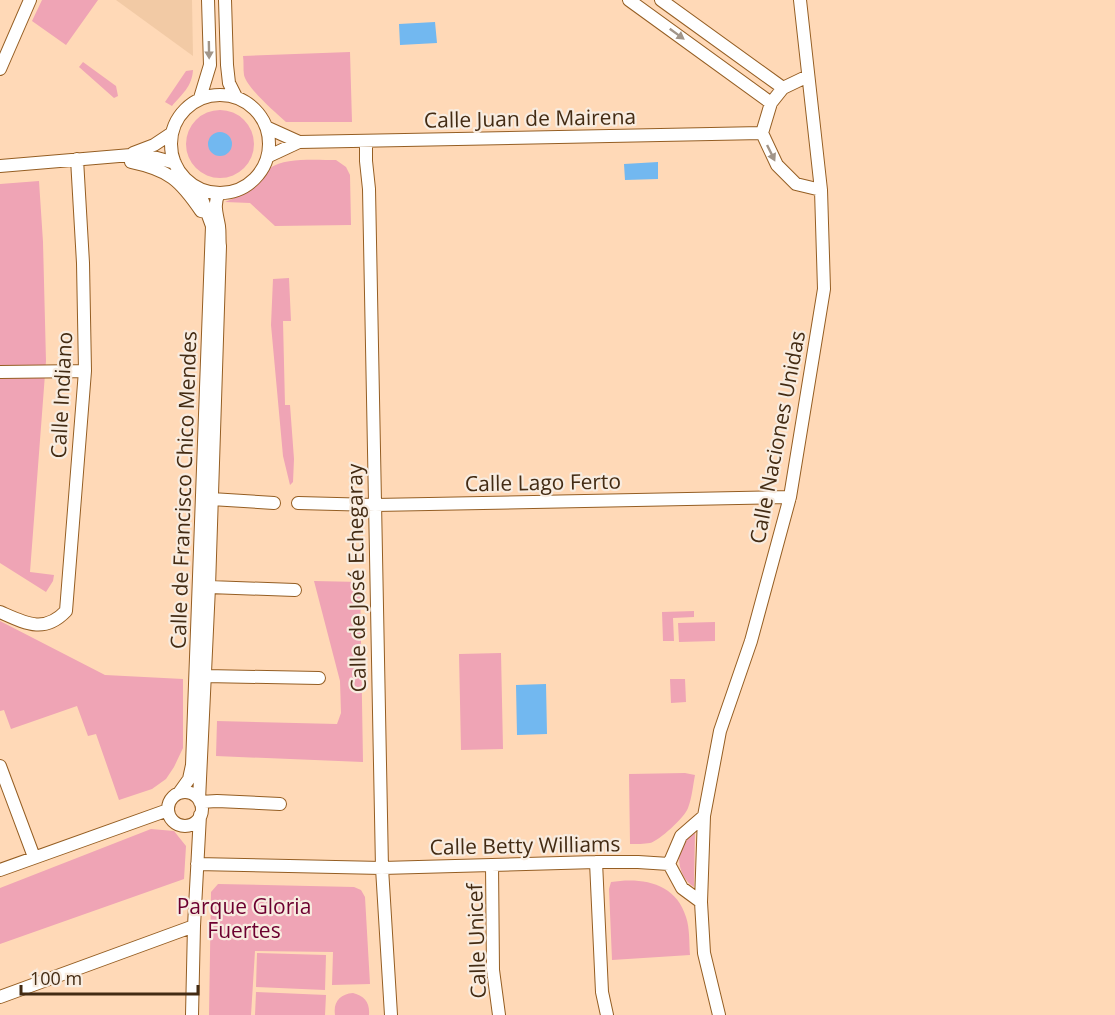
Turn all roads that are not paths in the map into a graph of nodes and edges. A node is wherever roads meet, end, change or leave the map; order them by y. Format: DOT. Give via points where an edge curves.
graph roads {
  1 [pos="30,0"];
  2 [pos="208,0"];
  3 [pos="225,0"];
  4 [pos="629,0"];
  5 [pos="661,0"];
  6 [pos="800,0"];
  7 [pos="0,69"];
  8 [pos="808,76"];
  9 [pos="783,88"];
  10 [pos="236,97"];
  11 [pos="200,99"];
  12 [pos="771,103"];
  13 [pos="268,128"];
  14 [pos="172,133"];
  15 [pos="762,133"];
  16 [pos="366,141"];
  17 [pos="298,142"];
  18 [pos="130,155"];
  19 [pos="269,156"];
  20 [pos="104,157"];
  21 [pos="77,159"];
  22 [pos="175,163"];
  23 [pos="0,166"];
  24 [pos="198,188"];
  25 [pos="821,190"];
  26 [pos="219,193"];
  27 [pos="208,213"];
  28 [pos="85,371"];
  29 [pos="0,372"];
  30 [pos="790,497"];
  31 [pos="211,499"];
  32 [pos="274,503"];
  33 [pos="298,503"];
  34 [pos="375,505"];
  35 [pos="208,587"];
  36 [pos="295,590"];
  37 [pos="0,612"];
  38 [pos="205,676"];
  39 [pos="319,678"];
  40 [pos="0,766"];
  41 [pos="179,793"];
  42 [pos="200,801"];
  43 [pos="280,804"];
  44 [pos="168,810"];
  45 [pos="200,815"];
  46 [pos="704,816"];
  47 [pos="175,823"];
  48 [pos="34,857"];
  49 [pos="596,862"];
  50 [pos="197,864"];
  51 [pos="669,864"];
  52 [pos="492,865"];
  53 [pos="382,868"];
  54 [pos="0,870"];
  55 [pos="701,902"];
  56 [pos="194,926"];
  57 [pos="0,997"];
  58 [pos="192,1015"];
  59 [pos="391,1015"];
  60 [pos="499,1015"];
  61 [pos="607,1015"];
  62 [pos="719,1015"];
  1 -- 7 [label="street"];
  2 -- 11 [label="street, one-way" via="210,65"];
  3 -- 10 [label="street" via="227,65"];
  4 -- 12 [label="street, one-way"];
  5 -- 9 [label="street"];
  6 -- 8 [label="street, Calle Naciones Unidas"];
  8 -- 9 [label="street"];
  8 -- 25 [label="street, Calle Naciones Unidas"];
  9 -- 12 [label="street"];
  10 -- 11 [label="street" via="225,94"];
  10 -- 13 [label="street" via="251,104"];
  11 -- 14 [label="street" via="187,107"];
  12 -- 15 [label="street"];
  13 -- 17 [label="street, Calle Juan de Mairena"];
  13 -- 19 [label="street"];
  14 -- 18 [label="street"];
  14 -- 22 [label="street"];
  15 -- 16 [label="street, Calle Juan de Mairena"];
  15 -- 25 [label="street, one-way" via="777,165 796,184"];
  16 -- 17 [label="street, Calle Juan de Mairena"];
  16 -- 34 [label="street, Calle de José Echegaray"];
  17 -- 19 [label="street, Calle Juan de Mairena"];
  18 -- 20 [label="street"];
  18 -- 22 [label="street"];
  19 -- 26 [label="street" via="253,182 240,190"];
  20 -- 21 [label="street"];
  20 -- 27 [label="street" via="152,166 168,174 181,184 201,211"];
  21 -- 23 [label="street"];
  21 -- 28 [label="street, Calle Indiano"];
  22 -- 24 [label="street"];
  24 -- 26 [label="street"];
  24 -- 27 [label="street, Calle de Francisco Chico Mendes"];
  25 -- 30 [label="street, Calle Naciones Unidas" via="824,289"];
  26 -- 31 [label="street, Calle de Francisco Chico Mendes" via="215,207 220,246"];
  27 -- 41 [label="street, Calle de Francisco Chico Mendes" via="212,226 192,765 189,779"];
  28 -- 29 [label="street"];
  28 -- 37 [label="street, Calle Indiano" via="66,611 49,624 26,624"];
  30 -- 34 [label="street, Calle Lago Ferto"];
  30 -- 46 [label="street, Calle Naciones Unidas" via="751,640 720,731"];
  31 -- 32 [label="street"];
  31 -- 35 [label="street, Calle de Francisco Chico Mendes"];
  33 -- 34 [label="street, Calle Lago Ferto"];
  34 -- 53 [label="street, Calle de José Echegaray"];
  35 -- 36 [label="street"];
  35 -- 38 [label="street, Calle de Francisco Chico Mendes"];
  38 -- 39 [label="street"];
  38 -- 42 [label="street, Calle de Francisco Chico Mendes"];
  40 -- 48 [label="street"];
  41 -- 42 [label="street" via="190,793"];
  41 -- 44 [label="street" via="170,800"];
  42 -- 43 [label="street"];
  42 -- 45 [label="street"];
  44 -- 47 [label="street"];
  44 -- 48 [label="street"];
  45 -- 47 [label="street" via="189,825"];
  45 -- 50 [label="street"];
  46 -- 51 [label="street" via="681,836"];
  46 -- 55 [label="street, Calle Naciones Unidas"];
  47 -- 50 [label="street" via="192,839"];
  48 -- 54 [label="street"];
  49 -- 51 [label="street, Calle Betty Williams"];
  49 -- 52 [label="street, Calle Betty Williams"];
  49 -- 61 [label="street" via="602,992"];
  50 -- 53 [label="street, Calle Betty Williams"];
  50 -- 56 [label="street"];
  51 -- 55 [label="street" via="682,888"];
  52 -- 53 [label="street, Calle Betty Williams"];
  52 -- 60 [label="street, Calle Unicef" via="493,970"];
  53 -- 59 [label="street, Calle de José Echegaray"];
  55 -- 62 [label="street, Calle Naciones Unidas" via="704,954"];
  56 -- 57 [label="street"];
  56 -- 58 [label="street"];
}
